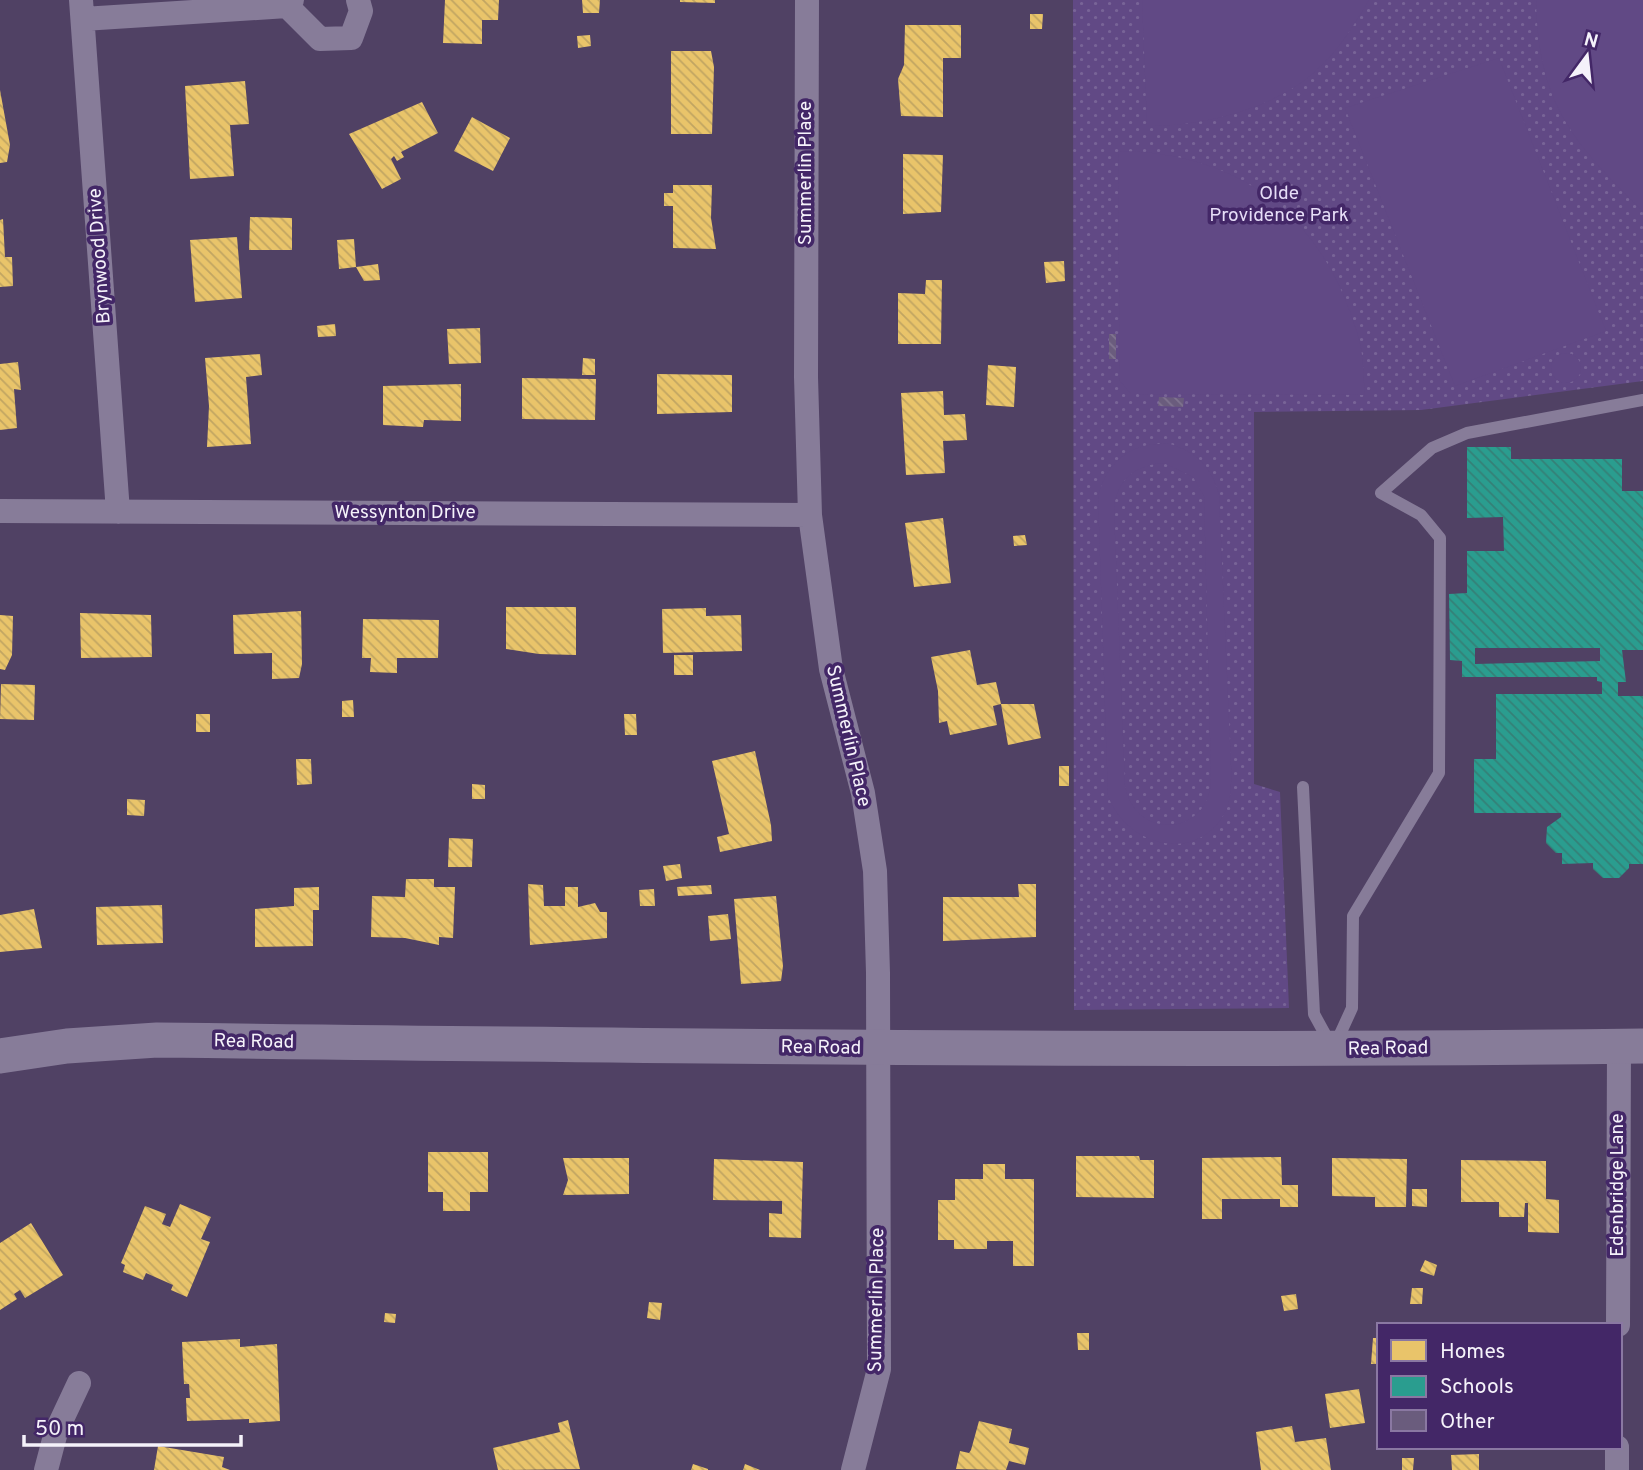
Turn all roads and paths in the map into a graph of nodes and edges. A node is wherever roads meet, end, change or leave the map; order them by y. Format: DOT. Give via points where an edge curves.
graph roads {
  1 [pos="358,0"];
  2 [pos="807,0"];
  3 [pos="290,3"];
  4 [pos="82,10"];
  5 [pos="1643,400"];
  6 [pos="0,511"];
  7 [pos="118,512"];
  8 [pos="810,515"];
  9 [pos="1303,787"];
  10 [pos="1631,1046"];
  11 [pos="878,1049"];
  12 [pos="1333,1050"];
  13 [pos="0,1056"];
  14 [pos="1618,1323"];
  15 [pos="79,1383"];
  16 [pos="1617,1449"];
  17 [pos="46,1470"];
  18 [pos="853,1470"];
  19 [pos="1617,1470"];
  1 -- 3 [label="street" via="361,11 351,38 320,39"];
  2 -- 8 [label="street, Summerlin Place"];
  3 -- 4 [label="street"];
  4 -- 7 [label="street, Brynwood Drive"];
  5 -- 12 [label="lane" via="1467,433 1432,448 1381,494 1421,515 1440,538 1439,773 1353,916 1352,1008"];
  6 -- 7 [label="street, Wessynton Drive"];
  7 -- 8 [label="street, Wessynton Drive"];
  8 -- 11 [label="street, Summerlin Place" via="829,657 863,793 875,871"];
  9 -- 12 [label="lane" via="1314,1014"];
  10 -- 12 [label="main road, Rea Road"];
  10 -- 14 [label="street, Edenbridge Lane"];
  11 -- 12 [label="main road, Rea Road"];
  11 -- 13 [label="main road, Rea Road" via="157,1040"];
  11 -- 18 [label="street, Summerlin Place" via="879,1369"];
  15 -- 17 [label="street" via="56,1432"];
  16 -- 19 [label="street"];
}
